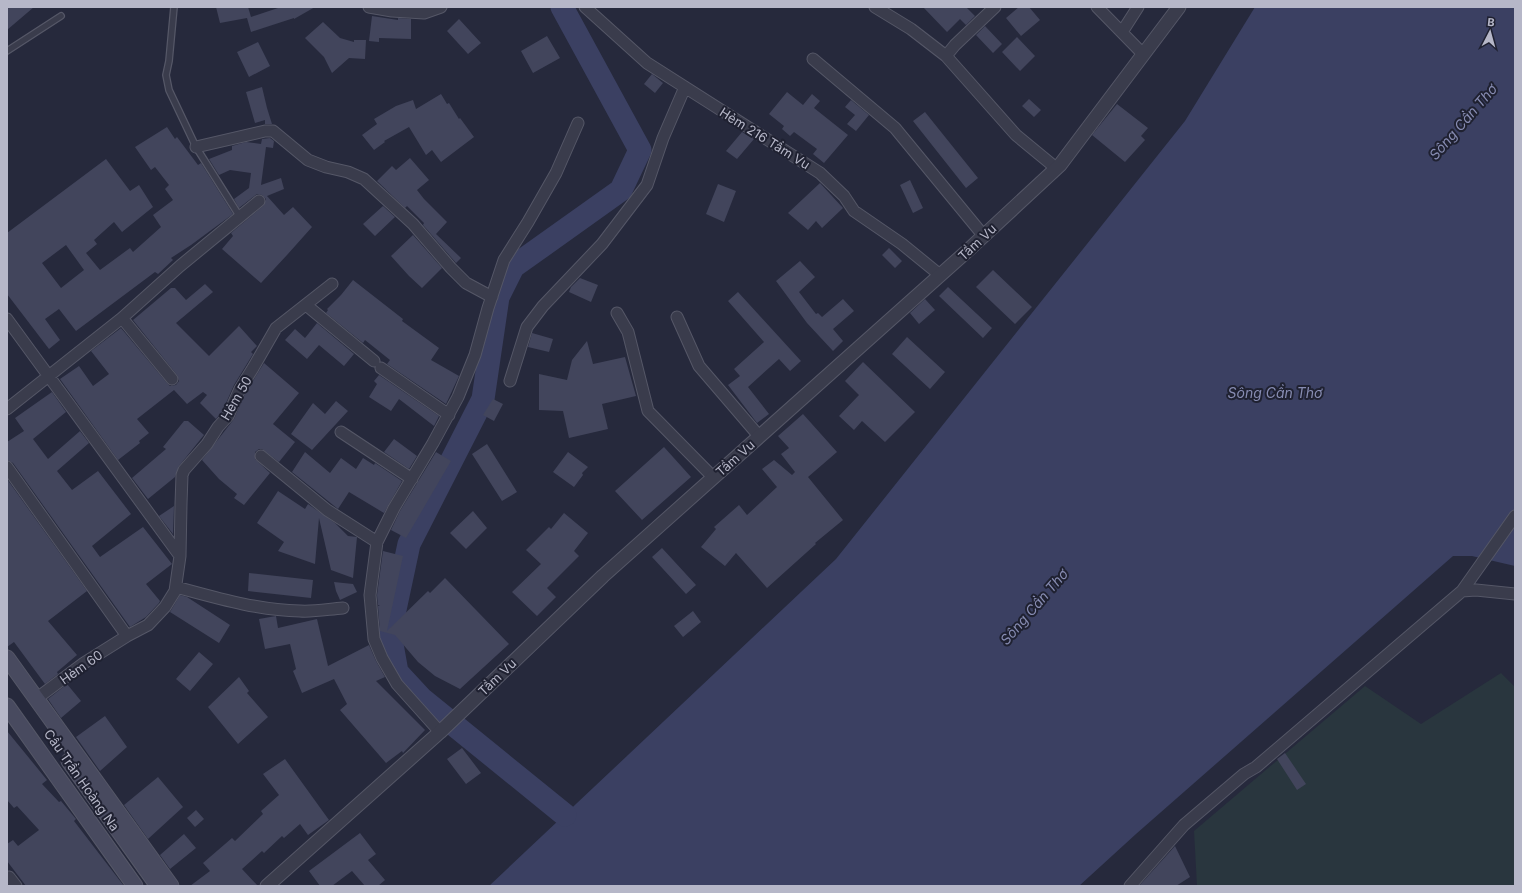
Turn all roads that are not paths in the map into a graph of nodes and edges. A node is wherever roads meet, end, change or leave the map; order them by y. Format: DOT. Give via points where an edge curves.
graph roads {
  1 [pos="174,7"];
  2 [pos="369,7"];
  3 [pos="441,7"];
  4 [pos="585,7"];
  5 [pos="875,7"];
  6 [pos="1097,7"];
  7 [pos="1138,7"];
  8 [pos="1179,7"];
  9 [pos="988,9"];
  10 [pos="61,16"];
  11 [pos="1122,32"];
  12 [pos="7,51"];
  13 [pos="1143,54"];
  14 [pos="946,56"];
  15 [pos="812,59"];
  16 [pos="685,87"];
  17 [pos="578,123"];
  18 [pos="196,147"];
  19 [pos="1056,168"];
  20 [pos="259,202"];
  21 [pos="240,217"];
  22 [pos="983,235"];
  23 [pos="940,275"];
  24 [pos="332,284"];
  25 [pos="492,297"];
  26 [pos="306,305"];
  27 [pos="617,312"];
  28 [pos="677,317"];
  29 [pos="122,318"];
  30 [pos="7,319"];
  31 [pos="48,376"];
  32 [pos="172,379"];
  33 [pos="510,381"];
  34 [pos="7,409"];
  35 [pos="448,415"];
  36 [pos="342,432"];
  37 [pos="759,436"];
  38 [pos="261,456"];
  39 [pos="7,467"];
  40 [pos="714,477"];
  41 [pos="412,479"];
  42 [pos="1515,516"];
  43 [pos="377,542"];
  44 [pos="180,556"];
  45 [pos="176,587"];
  46 [pos="1462,590"];
  47 [pos="1515,594"];
  48 [pos="343,608"];
  49 [pos="127,636"];
  50 [pos="7,658"];
  51 [pos="7,675"];
  52 [pos="36,699"];
  53 [pos="7,706"];
  54 [pos="7,719"];
  55 [pos="441,732"];
  56 [pos="128,886"];
  57 [pos="135,886"];
  58 [pos="158,886"];
  59 [pos="171,886"];
  60 [pos="267,886"];
  61 [pos="1130,886"];
  1 -- 18 [label="lane" via="166,75 169,90"];
  2 -- 3 [label="street" via="424,12"];
  4 -- 16 [label="street, Hẻm 216 Tầm Vu" via="647,63"];
  5 -- 14 [label="street"];
  6 -- 11 [label="street"];
  7 -- 11 [label="street"];
  8 -- 13 [label="street, Tầm Vu"];
  9 -- 14 [label="street"];
  10 -- 12 [label="lane"];
  11 -- 13 [label="street"];
  13 -- 19 [label="street, Tầm Vu"];
  14 -- 19 [label="street" via="1016,135"];
  15 -- 22 [label="street" via="895,128"];
  16 -- 23 [label="street, Hẻm 216 Tầm Vu" via="820,173 844,196 854,211 902,244"];
  16 -- 33 [label="street" via="663,138 648,185 602,244 543,306 527,327"];
  17 -- 25 [label="street" via="556,173 504,260"];
  18 -- 21 [label="lane"];
  18 -- 25 [label="street" via="273,131 308,160 364,179 413,224 466,283"];
  19 -- 22 [label="street, Tầm Vu"];
  20 -- 21 [label="street"];
  21 -- 29 [label="street"];
  22 -- 23 [label="street, Tầm Vu"];
  23 -- 37 [label="street, Tầm Vu"];
  24 -- 26 [label="street, Hẻm 50"];
  25 -- 35 [label="street" via="475,355"];
  26 -- 35 [label="street" via="378,364"];
  26 -- 44 [label="street, Hẻm 50" via="276,328 240,389 228,416 184,470"];
  27 -- 40 [label="street" via="628,332 648,411"];
  28 -- 37 [label="street" via="699,366"];
  29 -- 31 [label="street"];
  29 -- 32 [label="street"];
  30 -- 31 [label="street"];
  31 -- 34 [label="street"];
  31 -- 44 [label="street"];
  35 -- 41 [label="street"];
  36 -- 41 [label="street"];
  37 -- 40 [label="street, Tầm Vu"];
  38 -- 43 [label="street" via="327,510"];
  39 -- 49 [label="street"];
  40 -- 55 [label="street, Tầm Vu" via="603,576"];
  41 -- 43 [label="street"];
  42 -- 46 [label="street"];
  43 -- 55 [label="street" via="370,595 374,639 397,684"];
  44 -- 45 [label="street, Hẻm 50"];
  45 -- 48 [label="street" via="229,602 264,608 301,612"];
  45 -- 49 [label="street, Hẻm 50" via="165,607 148,625"];
  46 -- 47 [label="street"];
  46 -- 61 [label="street" via="1184,825"];
  49 -- 52 [label="street, Hẻm 60" via="84,663"];
  50 -- 52 [label="main road"];
  51 -- 58 [label="main road, Cầu Trần Hoàng Na"];
  52 -- 59 [label="main road"];
  53 -- 57 [label="main road, Cầu Trần Hoàng Na"];
  54 -- 56 [label="main road"];
  55 -- 60 [label="street, Tầm Vu"];
}
